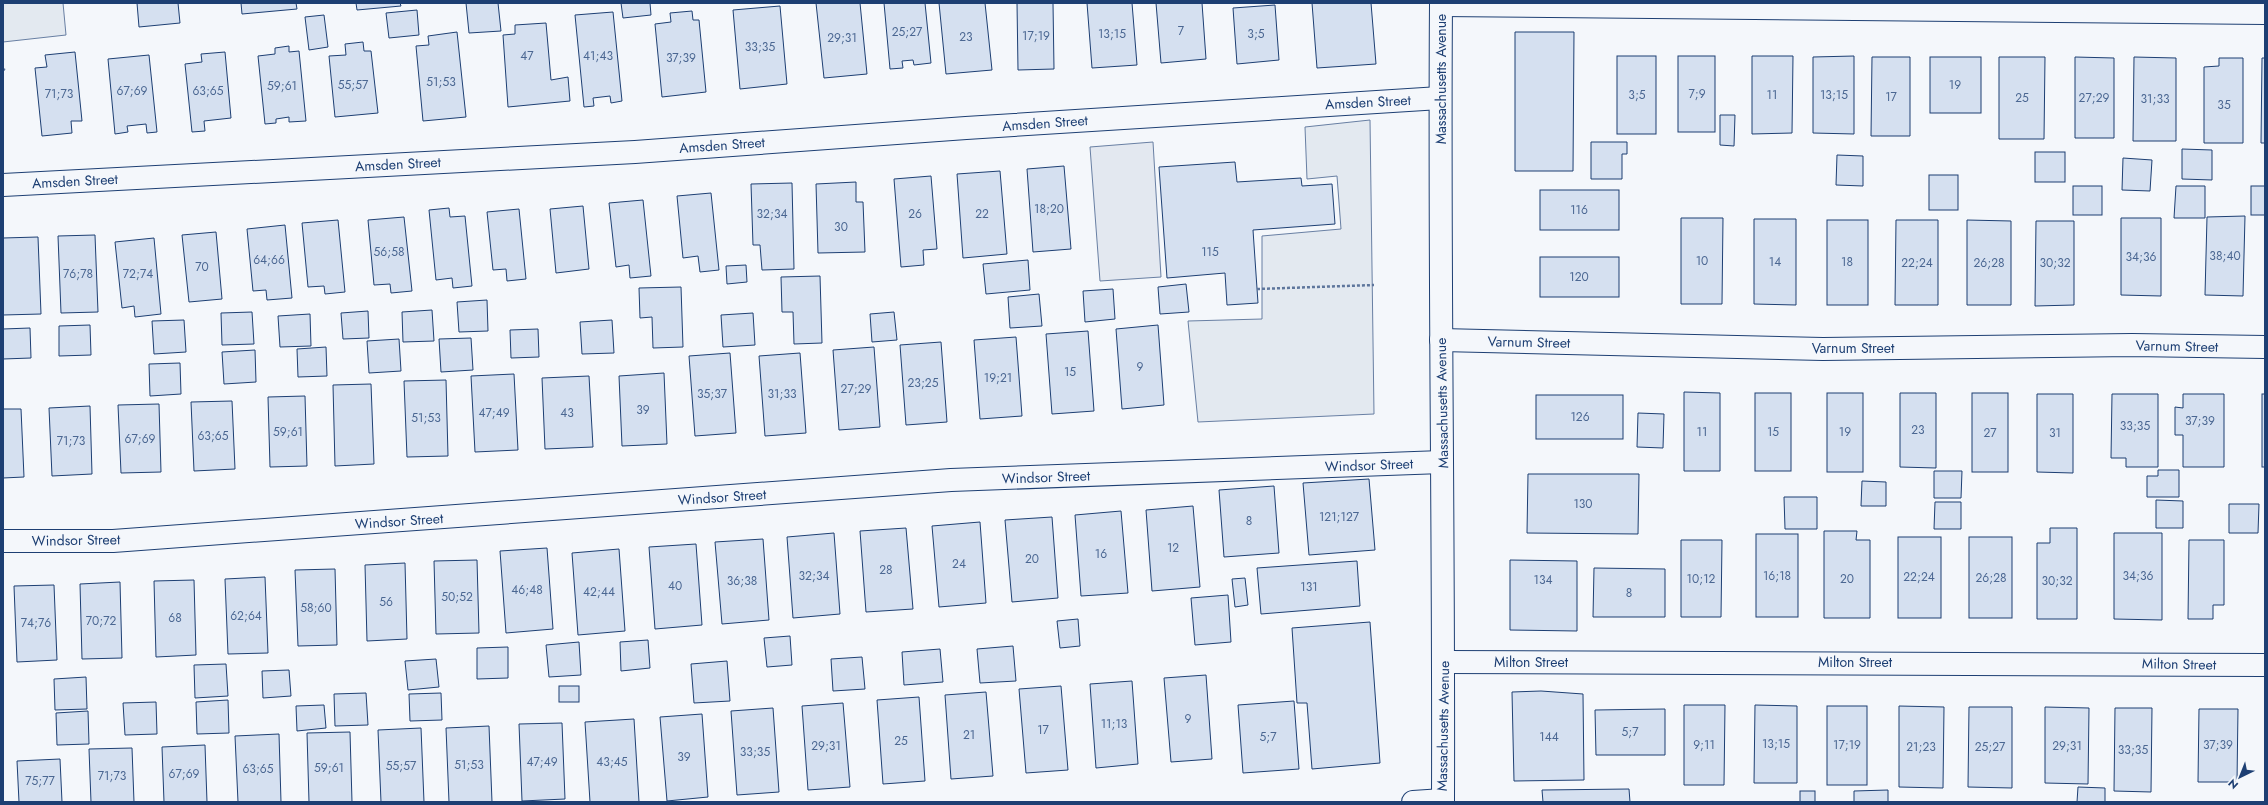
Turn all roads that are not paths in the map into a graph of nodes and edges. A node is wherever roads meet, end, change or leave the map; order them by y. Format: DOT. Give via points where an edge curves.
graph roads {
  1 [pos="1441,4"];
  2 [pos="2265,13"];
  3 [pos="1440,98"];
  4 [pos="3,185"];
  5 [pos="1441,340"];
  6 [pos="2265,347"];
  7 [pos="1442,462"];
  8 [pos="3,541"];
  9 [pos="1444,662"];
  10 [pos="2265,665"];
  11 [pos="1442,801"];
  12 [pos="1413,802"];
  1 -- 2 [label="main road"];
  1 -- 3 [label="main road, Massachusetts Avenue"];
  3 -- 4 [label="main road, Amsden Street" via="635,152"];
  3 -- 5 [label="main road, Massachusetts Avenue"];
  5 -- 6 [label="main road, Varnum Street" via="1823,349 2132,345"];
  5 -- 7 [label="main road, Massachusetts Avenue"];
  7 -- 8 [label="main road, Windsor Street" via="951,480 120,540"];
  7 -- 9 [label="main road, Massachusetts Avenue"];
  9 -- 10 [label="main road, Milton Street"];
  9 -- 11 [label="main road, Massachusetts Avenue"];
  11 -- 12 [label="main road"];
}
